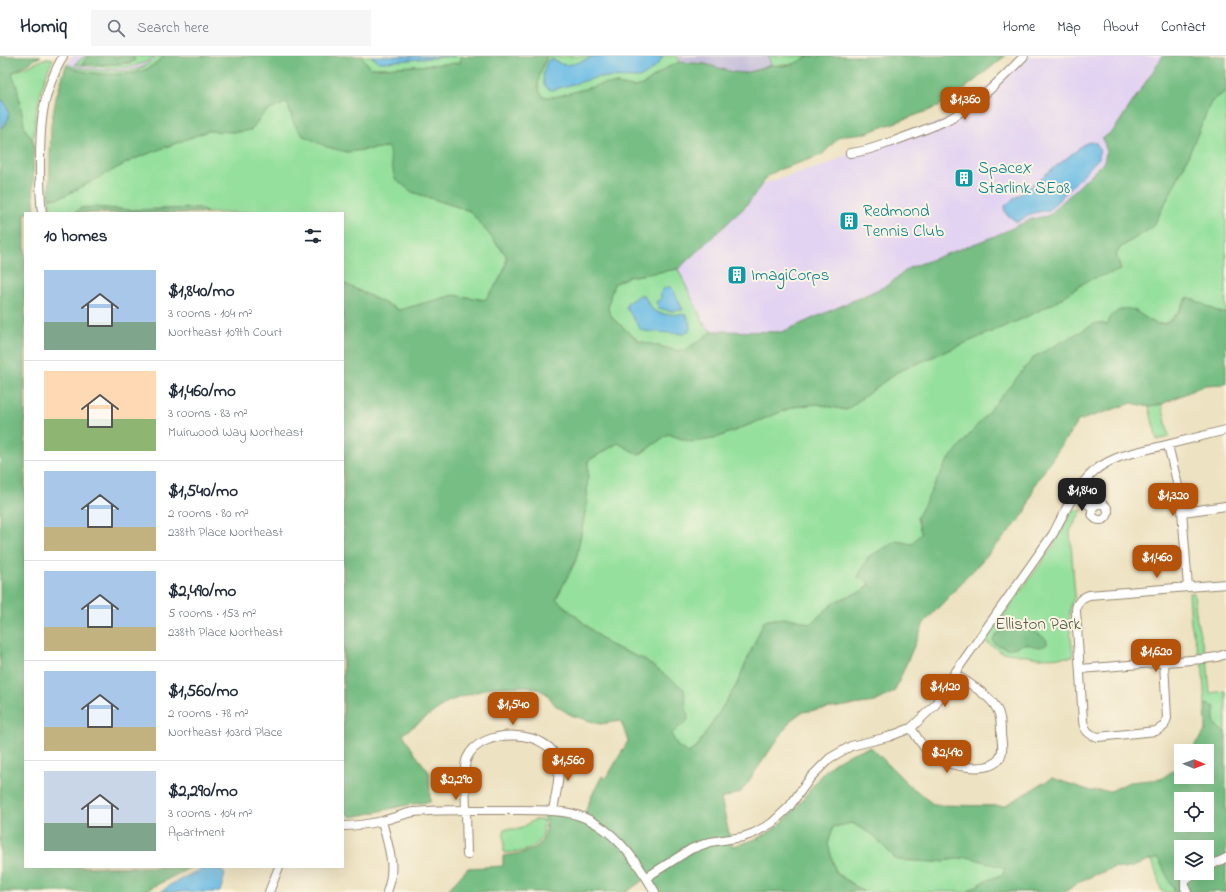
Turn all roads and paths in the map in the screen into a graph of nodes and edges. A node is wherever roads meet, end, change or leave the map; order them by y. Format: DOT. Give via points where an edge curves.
graph roads {
  1 [pos="63,56"];
  2 [pos="1024,56"];
  3 [pos="850,153"];
  4 [pos="42,212"];
  5 [pos="1226,430"];
  6 [pos="1168,445"];
  7 [pos="1075,495"];
  8 [pos="1226,506"];
  9 [pos="1093,508"];
  10 [pos="1183,512"];
  11 [pos="1226,584"];
  12 [pos="1188,587"];
  13 [pos="1226,654"];
  14 [pos="1164,663"];
  15 [pos="1080,669"];
  16 [pos="955,674"];
  17 [pos="911,728"];
  18 [pos="466,810"];
  19 [pos="553,811"];
  20 [pos="382,821"];
  21 [pos="344,826"];
  22 [pos="467,855"];
  23 [pos="1226,858"];
  24 [pos="1214,864"];
  25 [pos="279,868"];
  26 [pos="647,877"];
  27 [pos="1186,880"];
  28 [pos="269,892"];
  29 [pos="387,892"];
  30 [pos="655,892"];
  31 [pos="1187,892"];
  1 -- 4 [label="street" via="49,85 42,114"];
  2 -- 3 [label="street" via="995,85 951,118 865,152"];
  5 -- 6 [label="street"];
  6 -- 7 [label="street" via="1123,455 1110,461 1089,476"];
  6 -- 10 [label="street" via="1179,484"];
  7 -- 9 [label="street"];
  7 -- 16 [label="street" via="1053,534"];
  8 -- 10 [label="street"];
  10 -- 12 [label="street"];
  11 -- 12 [label="street"];
  12 -- 15 [label="street" via="1089,595 1080,599 1076,609"];
  13 -- 14 [label="street" via="1217,658"];
  14 -- 15 [label="street"];
  14 -- 15 [label="street" via="1167,718 1164,726 1156,731 1098,737 1089,734 1083,724"];
  16 -- 17 [label="street" via="934,705"];
  16 -- 17 [label="street" via="992,701 997,709 1002,748 999,760 989,766 962,767 948,764 930,752"];
  17 -- 26 [label="street" via="888,737 851,746 830,758 772,823 743,837 701,844"];
  18 -- 19 [label="street"];
  18 -- 19 [label="street" via="465,770 470,753 491,738 516,736 550,747 556,756 559,772"];
  18 -- 20 [label="street" via="416,812"];
  18 -- 22 [label="street"];
  19 -- 26 [label="street" via="583,818 609,833 625,847"];
  20 -- 21 [label="street"];
  20 -- 29 [label="street" via="392,868"];
  23 -- 24 [label="street"];
  25 -- 28 [label="street"];
  26 -- 30 [label="street"];
  27 -- 31 [label="street"];
}
